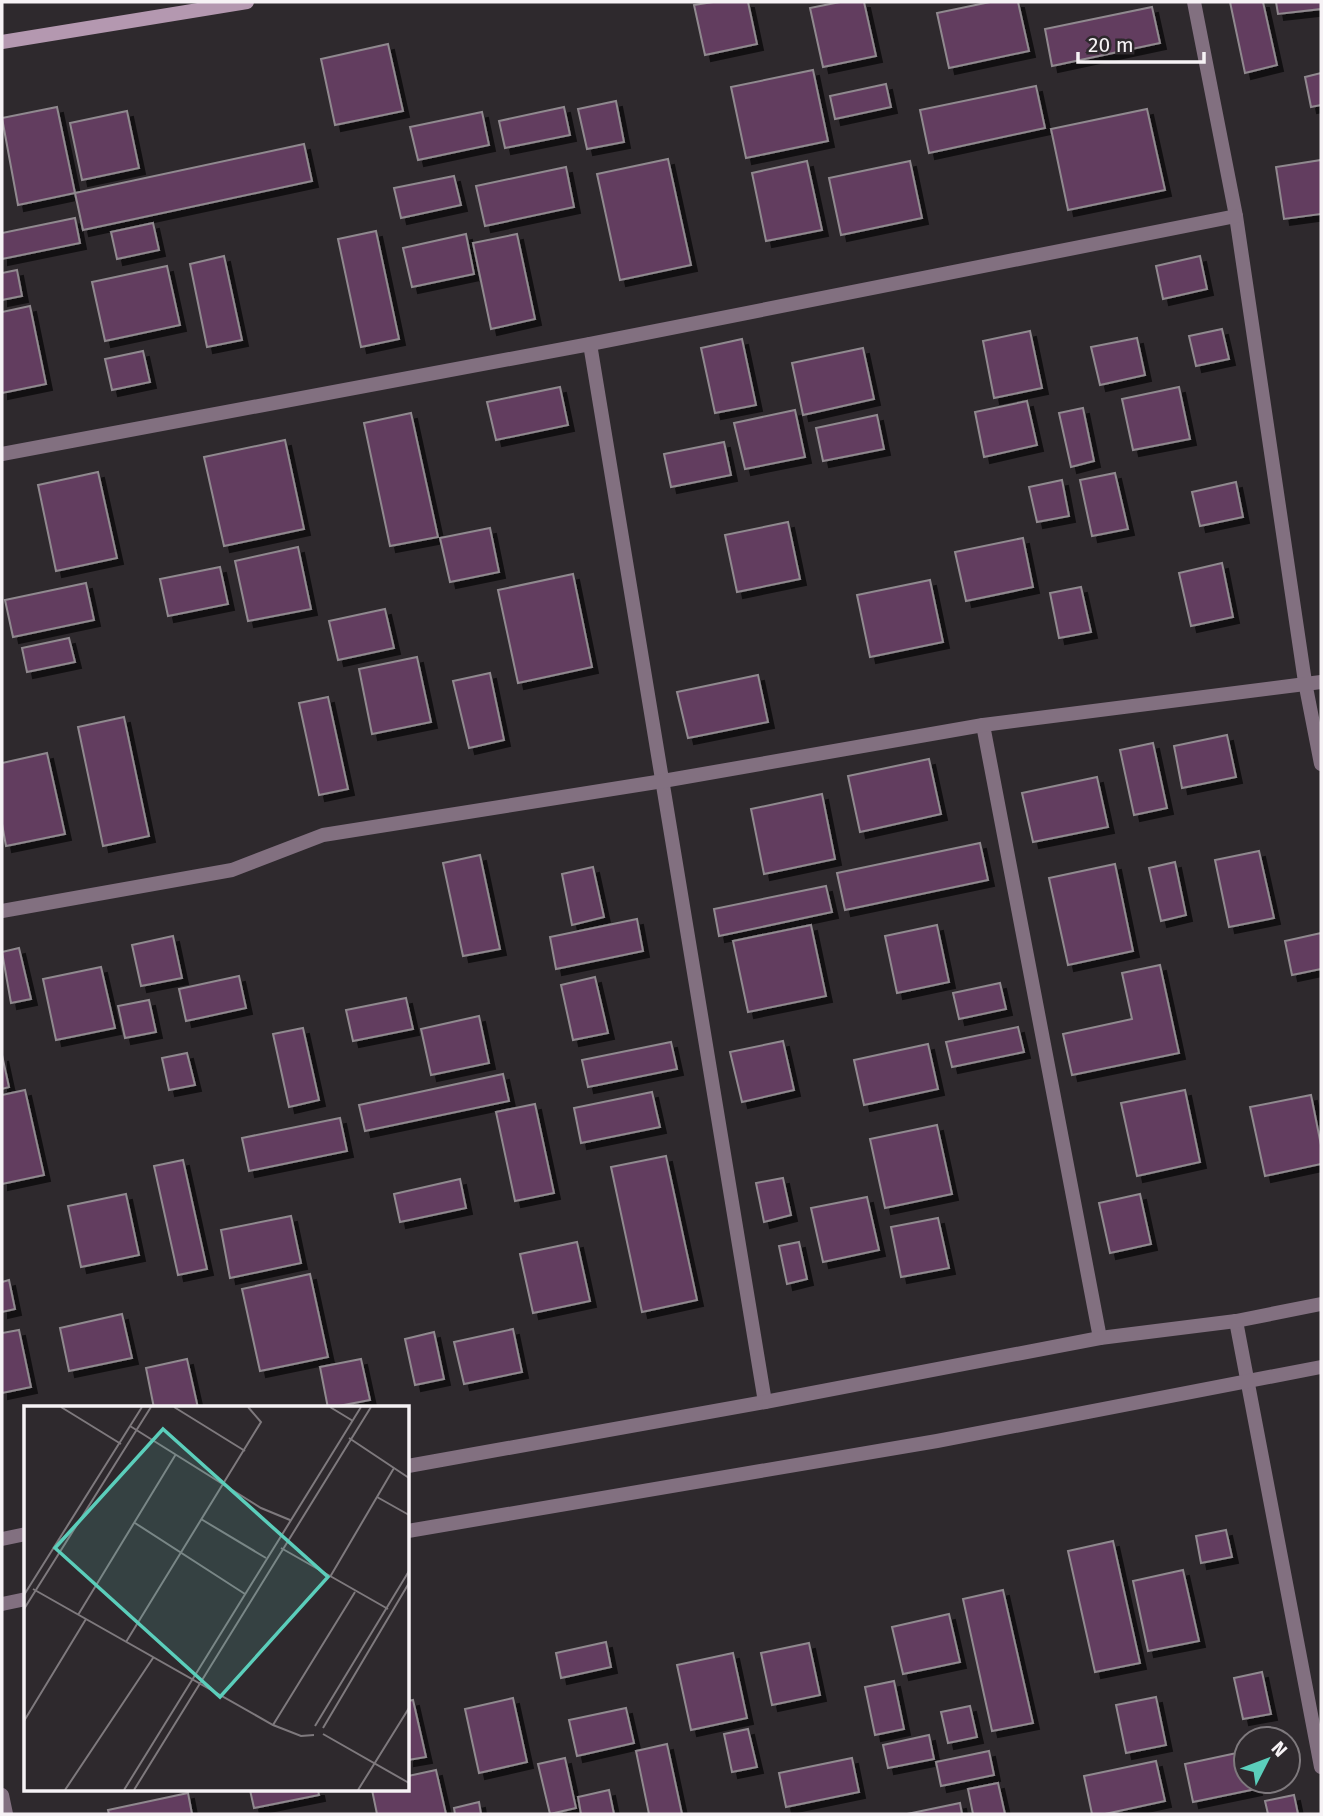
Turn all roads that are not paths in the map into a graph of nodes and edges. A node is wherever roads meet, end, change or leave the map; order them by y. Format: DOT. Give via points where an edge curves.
graph roads {
  1 [pos="247,2"];
  2 [pos="1194,2"];
  3 [pos="2,42"];
  4 [pos="1236,216"];
  5 [pos="590,344"];
  6 [pos="2,454"];
  7 [pos="1305,682"];
  8 [pos="1321,682"];
  9 [pos="983,725"];
  10 [pos="1321,764"];
  11 [pos="663,781"];
  12 [pos="2,911"];
  13 [pos="1321,1304"];
  14 [pos="1236,1321"];
  15 [pos="1100,1338"];
  16 [pos="1321,1367"];
  17 [pos="1248,1380"];
  18 [pos="765,1402"];
  19 [pos="410,1466"];
  20 [pos="410,1531"];
  21 [pos="24,1534"];
  22 [pos="2,1539"];
  23 [pos="24,1599"];
  24 [pos="2,1604"];
  25 [pos="1321,1768"];
  26 [pos="2,1795"];
  27 [pos="6,1814"];
  1 -- 3 [label="main road"];
  2 -- 4 [label="street"];
  4 -- 5 [label="street"];
  4 -- 7 [label="street"];
  5 -- 6 [label="street"];
  5 -- 11 [label="street"];
  7 -- 8 [label="street"];
  7 -- 9 [label="street"];
  7 -- 10 [label="street"];
  9 -- 11 [label="street"];
  9 -- 15 [label="street"];
  11 -- 12 [label="street" via="323,835 232,870"];
  11 -- 18 [label="street"];
  13 -- 14 [label="street"];
  14 -- 15 [label="street"];
  14 -- 17 [label="street"];
  15 -- 18 [label="street"];
  16 -- 17 [label="street"];
  17 -- 20 [label="street" via="937,1441"];
  17 -- 25 [label="street"];
  18 -- 19 [label="street"];
  21 -- 22 [label="street"];
  23 -- 24 [label="street"];
  26 -- 27 [label="street"];
}
